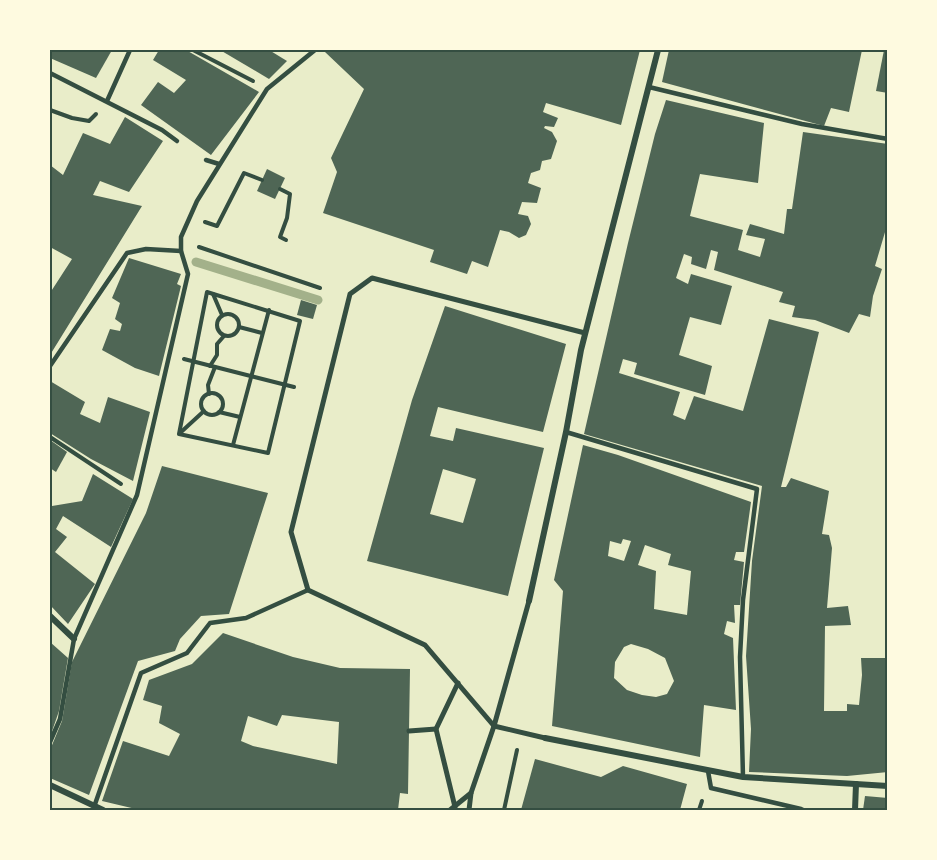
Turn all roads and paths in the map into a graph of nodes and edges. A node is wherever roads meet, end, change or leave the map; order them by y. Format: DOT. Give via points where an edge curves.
graph roads {
  1 [pos="130,50"];
  2 [pos="193,50"];
  3 [pos="315,50"];
  4 [pos="658,50"];
  5 [pos="50,73"];
  6 [pos="649,87"];
  7 [pos="267,89"];
  8 [pos="107,101"];
  9 [pos="101,105"];
  10 [pos="50,110"];
  11 [pos="888,139"];
  12 [pos="177,141"];
  13 [pos="206,160"];
  14 [pos="219,164"];
  15 [pos="262,180"];
  16 [pos="280,189"];
  17 [pos="204,221"];
  18 [pos="286,240"];
  19 [pos="193,245"];
  20 [pos="181,251"];
  21 [pos="320,288"];
  22 [pos="213,294"];
  23 [pos="269,310"];
  24 [pos="222,315"];
  25 [pos="239,327"];
  26 [pos="262,333"];
  27 [pos="585,333"];
  28 [pos="224,336"];
  29 [pos="180,358"];
  30 [pos="194,362"];
  31 [pos="50,366"];
  32 [pos="213,367"];
  33 [pos="251,376"];
  34 [pos="285,385"];
  35 [pos="294,387"];
  36 [pos="209,394"];
  37 [pos="204,411"];
  38 [pos="219,412"];
  39 [pos="240,417"];
  40 [pos="566,432"];
  41 [pos="179,434"];
  42 [pos="50,437"];
  43 [pos="233,445"];
  44 [pos="137,495"];
  45 [pos="308,590"];
  46 [pos="530,601"];
  47 [pos="50,616"];
  48 [pos="74,639"];
  49 [pos="458,683"];
  50 [pos="494,726"];
  51 [pos="436,729"];
  52 [pos="409,731"];
  53 [pos="520,734"];
  54 [pos="545,738"];
  55 [pos="50,742"];
  56 [pos="708,771"];
  57 [pos="743,777"];
  58 [pos="856,784"];
  59 [pos="50,785"];
  60 [pos="888,786"];
  61 [pos="471,793"];
  62 [pos="94,807"];
  63 [pos="452,808"];
  64 [pos="104,810"];
  65 [pos="469,810"];
  66 [pos="504,810"];
  67 [pos="803,810"];
  68 [pos="855,810"];
  1 -- 8 [label="lane"];
  2 -- 7 [label="path"];
  3 -- 7 [label="lane"];
  4 -- 6 [label="street"];
  5 -- 8 [label="lane"];
  6 -- 11 [label="lane" via="802,124"];
  6 -- 27 [label="street"];
  7 -- 14 [label="lane"];
  8 -- 12 [label="lane"];
  9 -- 10 [label="path" via="89,121"];
  13 -- 14 [label="lane"];
  14 -- 20 [label="lane" via="181,237"];
  15 -- 17 [label="path" via="244,173 217,226"];
  16 -- 18 [label="path" via="290,194 280,237"];
  19 -- 21 [label="path"];
  20 -- 31 [label="lane" via="146,249 127,253"];
  20 -- 44 [label="lane" via="188,274"];
  22 -- 23 [label="path"];
  22 -- 24 [label="path"];
  22 -- 30 [label="path" via="207,292"];
  23 -- 26 [label="path"];
  23 -- 34 [label="path" via="300,321"];
  24 -- 25 [label="path" via="233,314"];
  24 -- 28 [label="path" via="216,325"];
  25 -- 26 [label="path"];
  25 -- 28 [label="path" via="232,336"];
  26 -- 33 [label="path"];
  27 -- 40 [label="street"];
  27 -- 45 [label="street" via="372,278 350,294 291,532"];
  28 -- 32 [label="path" via="217,344"];
  29 -- 30 [label="path"];
  30 -- 32 [label="path"];
  30 -- 41 [label="path"];
  32 -- 33 [label="path"];
  32 -- 36 [label="path"];
  33 -- 34 [label="path"];
  33 -- 39 [label="path"];
  34 -- 35 [label="path"];
  34 -- 43 [label="path" via="268,453"];
  36 -- 37 [label="path" via="202,400"];
  36 -- 38 [label="path" via="221,398"];
  37 -- 38 [label="path" via="211,415"];
  37 -- 41 [label="path"];
  38 -- 39 [label="path"];
  39 -- 43 [label="path"];
  40 -- 46 [label="street"];
  40 -- 57 [label="lane" via="757,489 740,657"];
  41 -- 43 [label="path"];
  42 -- 44 [label="path"];
  44 -- 48 [label="lane"];
  45 -- 49 [label="street" via="425,645"];
  45 -- 62 [label="lane" via="246,618 210,623 187,653 141,673"];
  46 -- 50 [label="street"];
  47 -- 48 [label="street"];
  48 -- 55 [label="lane" via="60,719"];
  49 -- 50 [label="street"];
  49 -- 51 [label="street"];
  50 -- 53 [label="street"];
  50 -- 61 [label="street"];
  51 -- 52 [label="street"];
  51 -- 63 [label="street"];
  53 -- 54 [label="street"];
  53 -- 66 [label="path"];
  54 -- 56 [label="street"];
  56 -- 57 [label="street"];
  56 -- 67 [label="lane" via="711,788"];
  57 -- 58 [label="street"];
  58 -- 60 [label="street"];
  58 -- 68 [label="street"];
  59 -- 62 [label="street"];
  61 -- 63 [label="street"];
  61 -- 65 [label="street"];
  62 -- 64 [label="street"];
}
